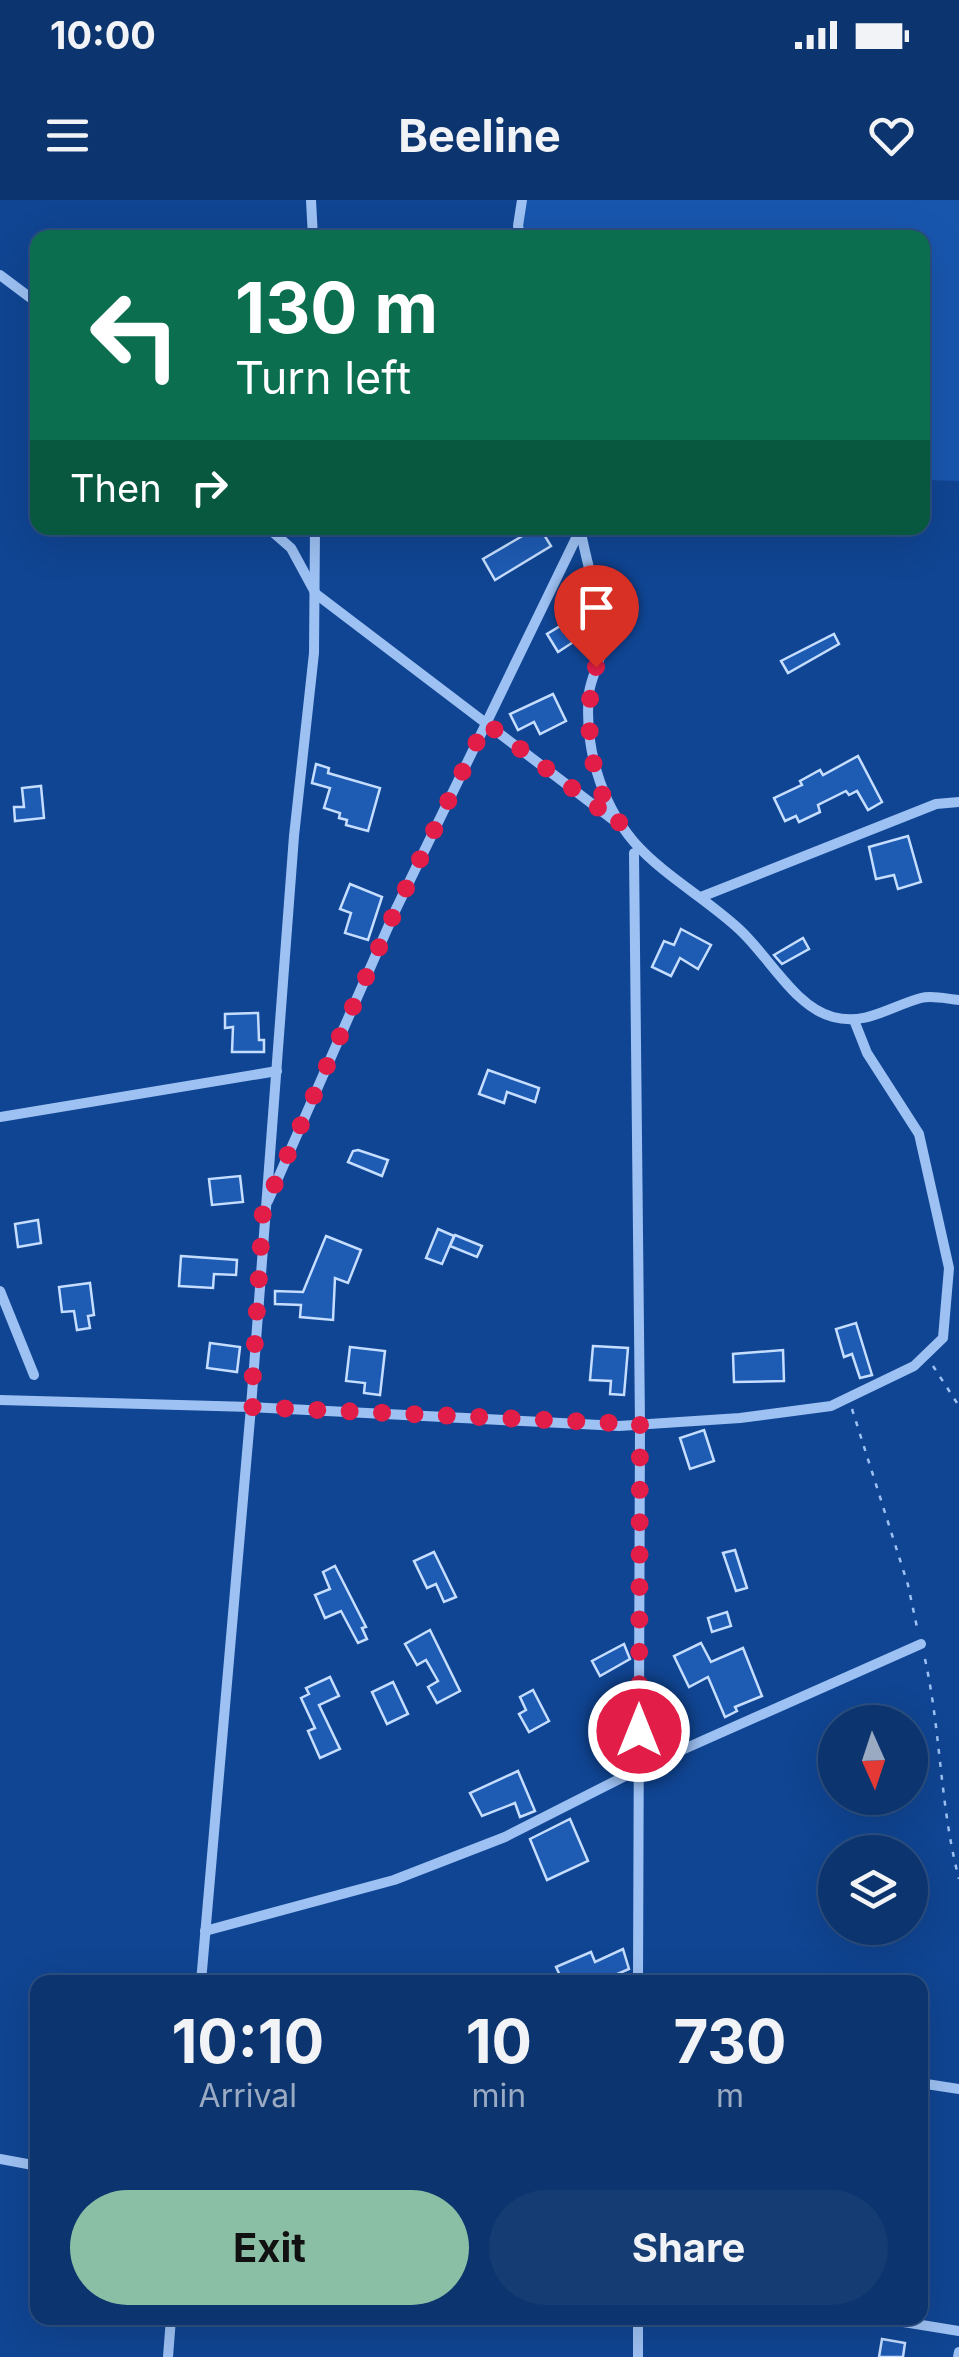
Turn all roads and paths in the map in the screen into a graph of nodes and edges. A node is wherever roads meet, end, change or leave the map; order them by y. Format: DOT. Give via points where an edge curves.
graph roads {
  1 [pos="311,200"];
  2 [pos="522,200"];
  3 [pos="313,230"];
  4 [pos="519,230"];
  5 [pos="0,275"];
  6 [pos="30,297"];
  7 [pos="276,535"];
  8 [pos="315,535"];
  9 [pos="577,535"];
  10 [pos="581,535"];
  11 [pos="316,594"];
  12 [pos="486,723"];
  13 [pos="959,802"];
  14 [pos="621,825"];
  15 [pos="634,853"];
  16 [pos="701,897"];
  17 [pos="959,1000"];
  18 [pos="854,1020"];
  19 [pos="277,1071"];
  20 [pos="0,1117"];
  21 [pos="263,1211"];
  22 [pos="0,1290"];
  23 [pos="926,1354"];
  24 [pos="34,1375"];
  25 [pos="0,1400"];
  26 [pos="959,1406"];
  27 [pos="251,1407"];
  28 [pos="640,1424"];
  29 [pos="921,1644"];
  30 [pos="639,1770"];
  31 [pos="205,1931"];
  32 [pos="202,1975"];
  33 [pos="638,1975"];
  34 [pos="928,2084"];
  35 [pos="959,2089"];
  36 [pos="0,2160"];
  37 [pos="30,2165"];
  38 [pos="170,2325"];
  39 [pos="638,2325"];
  40 [pos="922,2325"];
  41 [pos="959,2331"];
  42 [pos="168,2357"];
  43 [pos="638,2357"];
  1 -- 3 [label="street"];
  2 -- 4 [label="street"];
  5 -- 6 [label="street"];
  7 -- 11 [label="street" via="291,548"];
  8 -- 11 [label="street"];
  9 -- 12 [label="street"];
  10 -- 14 [label="street" via="603,644 589,690 589,724 601,792"];
  11 -- 12 [label="street"];
  11 -- 19 [label="street"];
  12 -- 14 [label="street"];
  12 -- 21 [label="street"];
  13 -- 16 [label="street" via="936,804"];
  14 -- 16 [label="street"];
  15 -- 28 [label="street"];
  16 -- 18 [label="street" via="763,951 798,998 834,1018"];
  17 -- 18 [label="street" via="924,997"];
  18 -- 23 [label="street" via="867,1053 919,1134 941,1222 947,1305 943,1338"];
  19 -- 20 [label="street"];
  19 -- 21 [label="street"];
  21 -- 27 [label="street"];
  22 -- 24 [label="street"];
  23 -- 26 [label="path"];
  23 -- 28 [label="street" via="831,1406"];
  25 -- 27 [label="street"];
  27 -- 28 [label="street"];
  27 -- 31 [label="street"];
  28 -- 30 [label="street"];
  29 -- 30 [label="street"];
  30 -- 31 [label="street" via="505,1837 394,1880"];
  30 -- 33 [label="street"];
  31 -- 32 [label="street"];
  34 -- 35 [label="street"];
  36 -- 37 [label="street"];
  38 -- 42 [label="street"];
  39 -- 43 [label="street"];
  40 -- 41 [label="street"];
}
